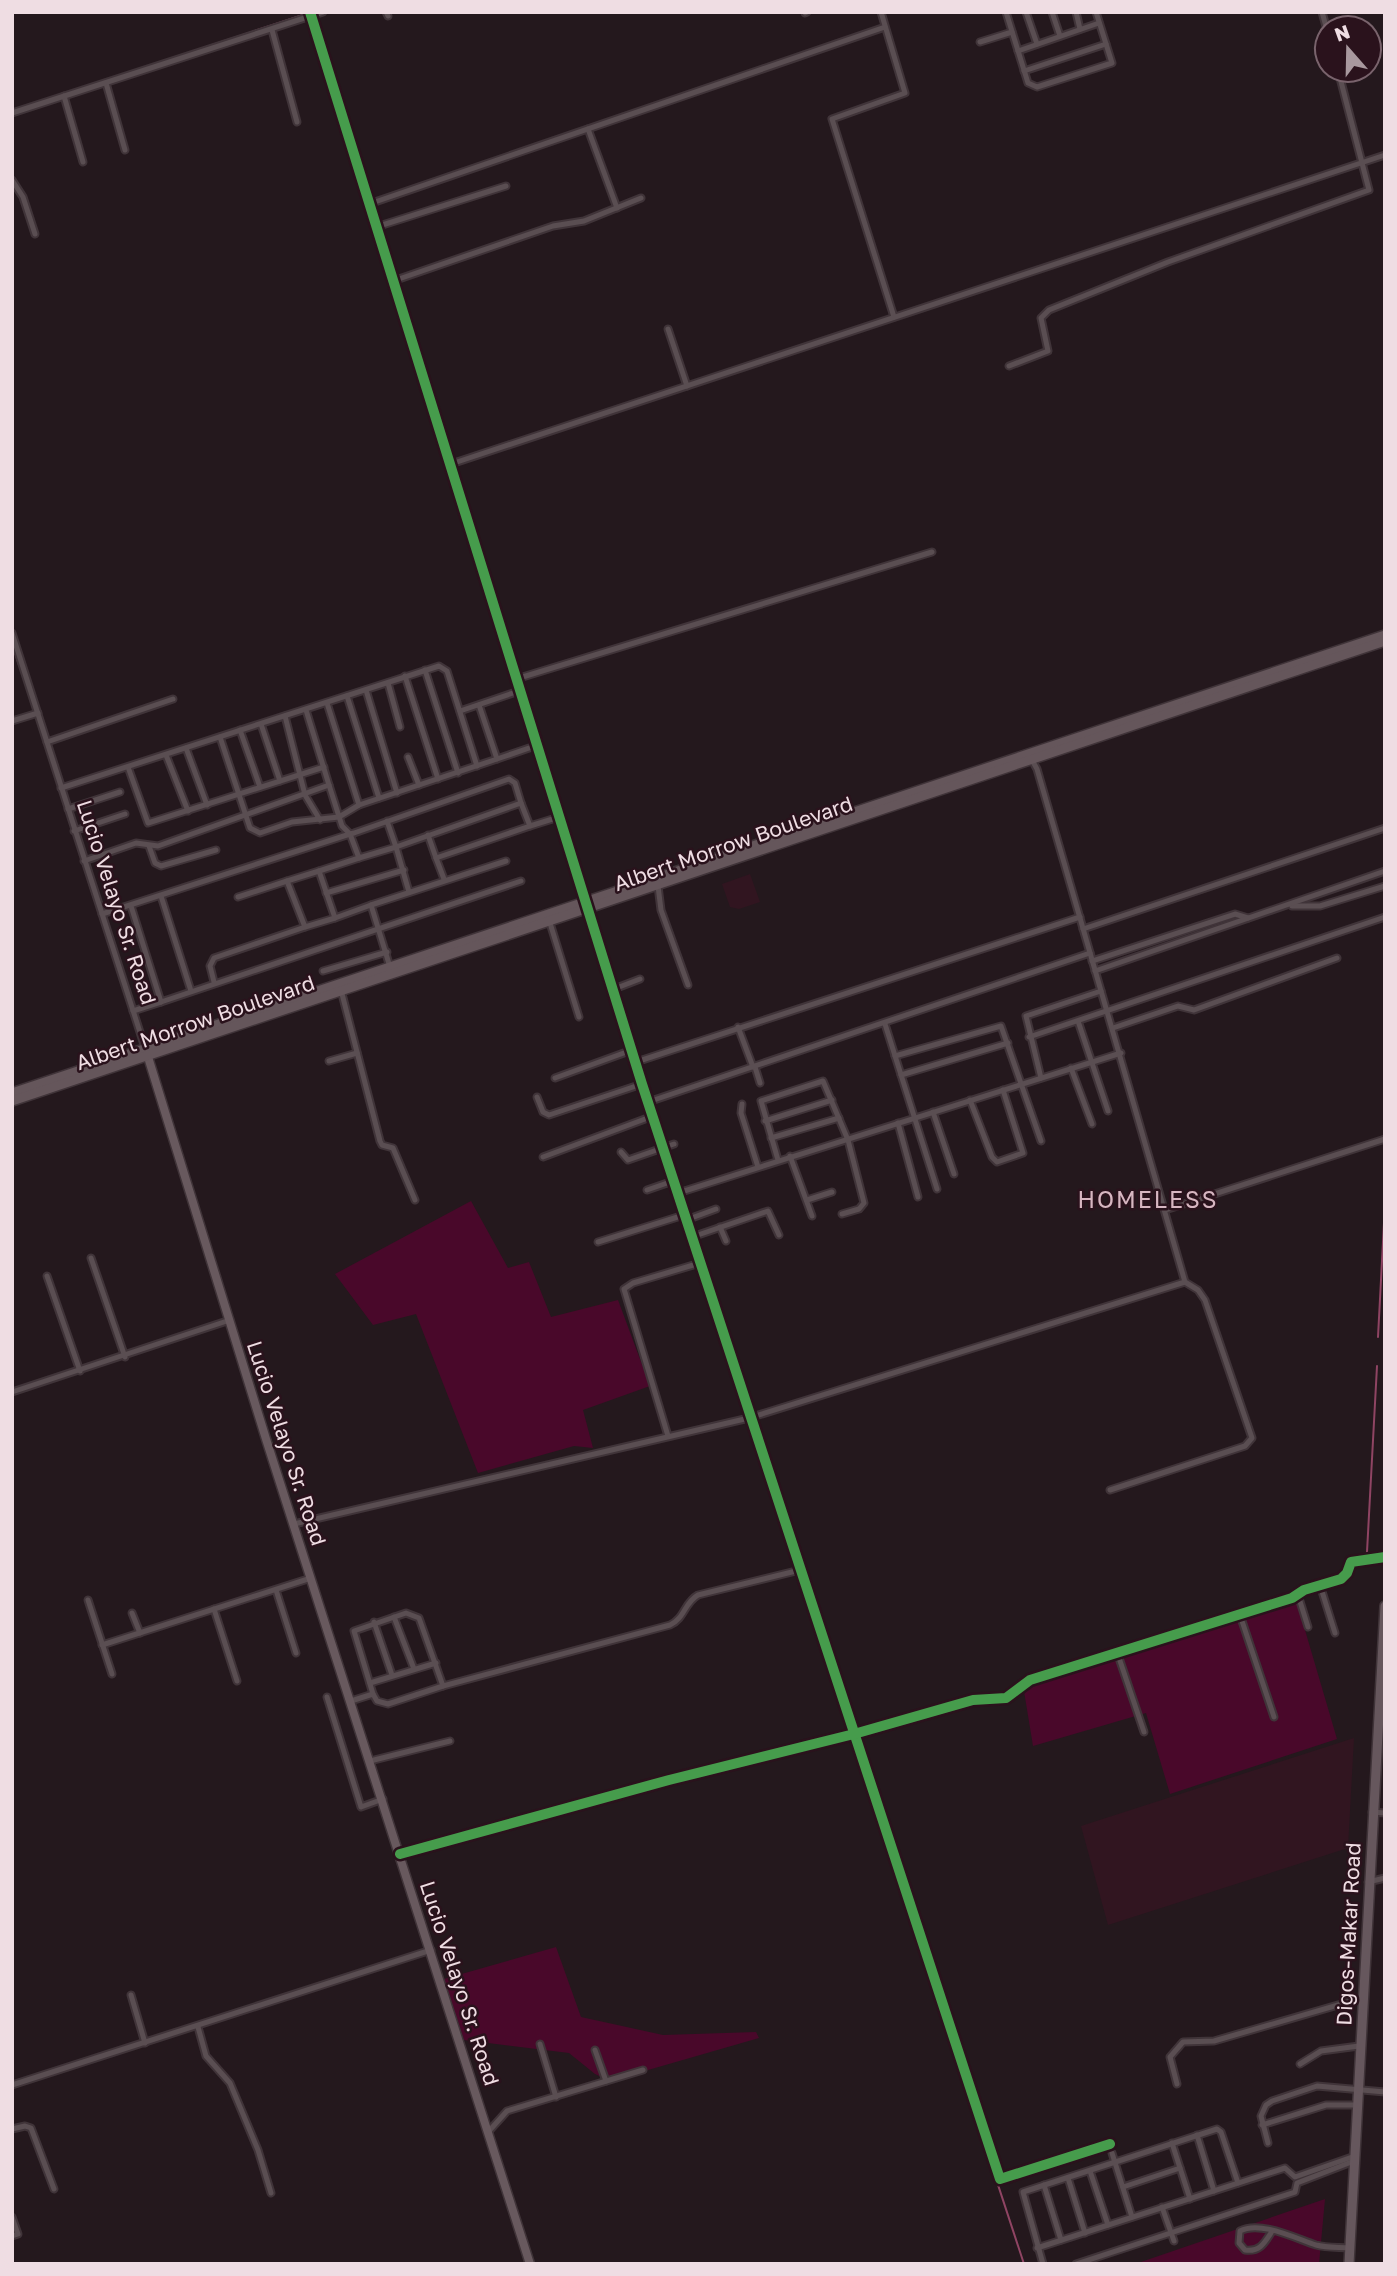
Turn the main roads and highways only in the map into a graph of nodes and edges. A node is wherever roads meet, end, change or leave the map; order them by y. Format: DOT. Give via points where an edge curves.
graph roads {
  1 [pos="1385,635"];
  2 [pos="1385,641"];
  3 [pos="1030,758"];
  4 [pos="586,906"];
  5 [pos="147,1054"];
  6 [pos="12,1093"];
  7 [pos="12,1101"];
  8 [pos="1385,1606"];
  9 [pos="530,2264"];
  10 [pos="1349,2264"];
  1 -- 3 [label="highway, Albert Morrow Boulevard"];
  2 -- 3 [label="highway, Albert Morrow Boulevard"];
  3 -- 4 [label="highway, Albert Morrow Boulevard"];
  3 -- 4 [label="highway, Albert Morrow Boulevard" via="658,886"];
  4 -- 5 [label="highway, Albert Morrow Boulevard" via="390,967"];
  4 -- 5 [label="highway, Albert Morrow Boulevard" via="550,923"];
  5 -- 6 [label="highway, Albert Morrow Boulevard"];
  5 -- 7 [label="highway, Albert Morrow Boulevard"];
  5 -- 9 [label="main road, Lucio Velayo Sr. Road"];
  8 -- 10 [label="main road, Digos-Makar Road"];
}
